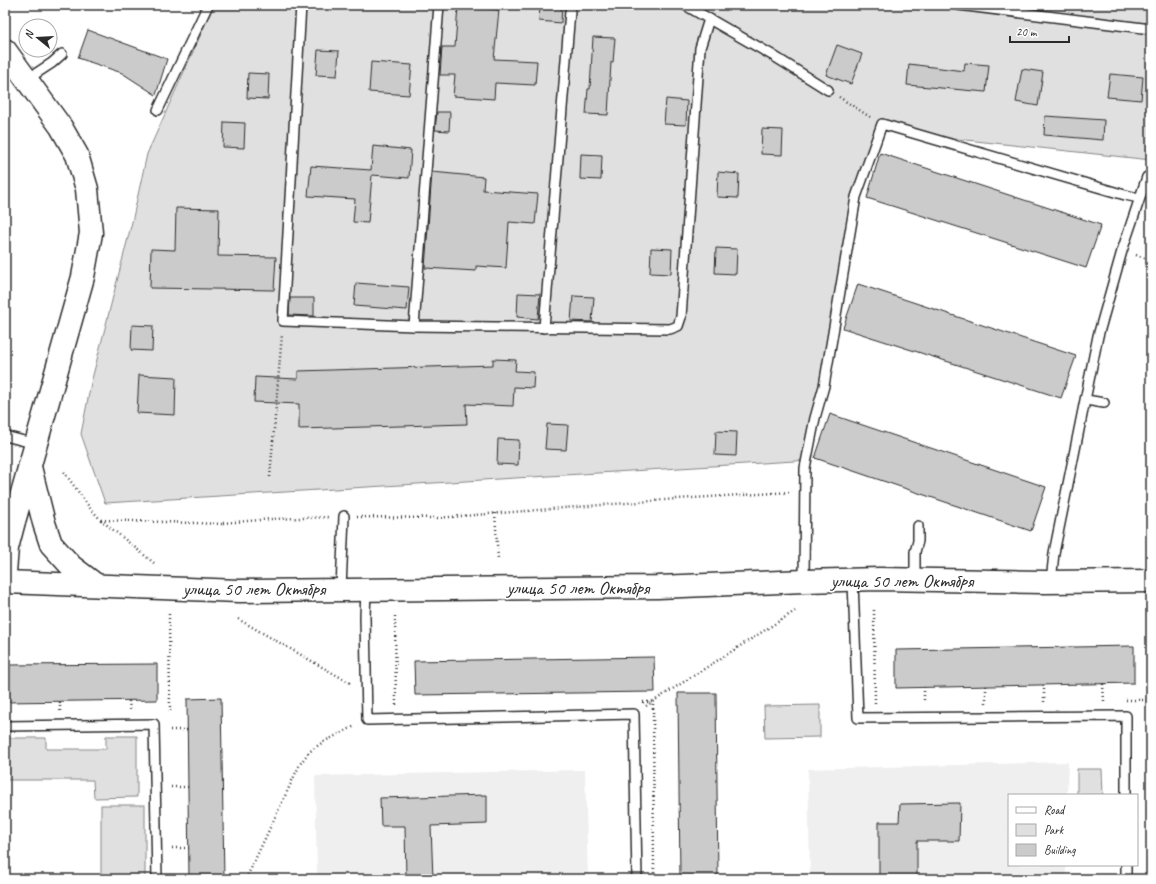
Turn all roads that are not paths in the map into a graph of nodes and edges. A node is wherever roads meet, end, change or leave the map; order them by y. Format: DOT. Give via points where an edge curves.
graph roads {
  1 [pos="208,5"];
  2 [pos="301,5"];
  3 [pos="439,5"];
  4 [pos="685,5"];
  5 [pos="958,5"];
  6 [pos="570,11"];
  7 [pos="709,18"];
  8 [pos="1151,29"];
  9 [pos="5,50"];
  10 [pos="62,54"];
  11 [pos="26,80"];
  12 [pos="828,90"];
  13 [pos="158,110"];
  14 [pos="1151,176"];
  15 [pos="1139,198"];
  16 [pos="414,326"];
  17 [pos="544,328"];
  18 [pos="1086,400"];
  19 [pos="1104,403"];
  20 [pos="5,436"];
  21 [pos="36,444"];
  22 [pos="30,466"];
  23 [pos="344,516"];
  24 [pos="918,526"];
  25 [pos="5,572"];
  26 [pos="915,579"];
  27 [pos="1151,580"];
  28 [pos="804,581"];
  29 [pos="853,581"];
  30 [pos="5,582"];
  31 [pos="1050,582"];
  32 [pos="96,585"];
  33 [pos="341,589"];
  34 [pos="366,589"];
  35 [pos="5,726"];
  36 [pos="1126,794"];
  37 [pos="1126,866"];
  38 [pos="157,879"];
  39 [pos="637,879"];
  40 [pos="1126,879"];
  1 -- 13 [label="lane"];
  2 -- 16 [label="lane" via="283,321"];
  3 -- 16 [label="lane"];
  4 -- 7 [label="lane"];
  5 -- 8 [label="lane"];
  6 -- 17 [label="lane"];
  7 -- 12 [label="lane"];
  7 -- 17 [label="lane" via="700,48 681,317 678,326 670,329"];
  9 -- 11 [label="street"];
  10 -- 11 [label="lane"];
  11 -- 21 [label="street" via="61,127 77,155 87,189 91,233 84,277"];
  14 -- 15 [label="lane" via="1146,177"];
  15 -- 18 [label="lane" via="1098,336"];
  15 -- 28 [label="lane" via="882,124 856,197 824,386 805,468"];
  16 -- 17 [label="lane"];
  18 -- 19 [label="lane"];
  18 -- 31 [label="lane"];
  20 -- 21 [label="lane"];
  21 -- 22 [label="street"];
  22 -- 25 [label="street" via="7,548"];
  22 -- 32 [label="street" via="51,544 71,566"];
  23 -- 33 [label="lane"];
  24 -- 26 [label="lane"];
  26 -- 29 [label="street, улица 50 лет Октября"];
  26 -- 31 [label="street, улица 50 лет Октября"];
  27 -- 31 [label="street, улица 50 лет Октября"];
  28 -- 29 [label="street, улица 50 лет Октября"];
  28 -- 34 [label="street, улица 50 лет Октября" via="658,587"];
  29 -- 36 [label="lane" via="858,718 1126,716"];
  30 -- 32 [label="street, улица 50 лет Октября"];
  32 -- 33 [label="street, улица 50 лет Октября" via="239,591"];
  33 -- 34 [label="street, улица 50 лет Октября"];
  34 -- 39 [label="lane" via="367,720 634,714"];
  35 -- 38 [label="lane" via="154,724"];
  37 -- 40 [label="lane"];
}
